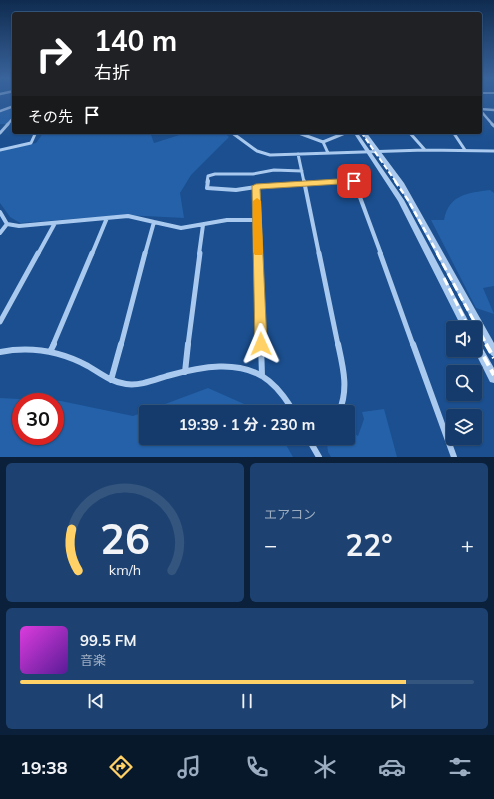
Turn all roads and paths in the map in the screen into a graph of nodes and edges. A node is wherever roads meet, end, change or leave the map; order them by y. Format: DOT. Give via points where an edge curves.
graph roads {
  1 [pos="12,107"];
  2 [pos="482,109"];
  3 [pos="494,110"];
  4 [pos="0,111"];
  5 [pos="482,111"];
  6 [pos="12,119"];
  7 [pos="494,126"];
  8 [pos="2,130"];
  9 [pos="0,133"];
  10 [pos="35,134"];
  11 [pos="234,134"];
  12 [pos="301,134"];
  13 [pos="343,134"];
  14 [pos="356,134"];
  15 [pos="364,134"];
  16 [pos="411,134"];
  17 [pos="454,134"];
  18 [pos="323,142"];
  19 [pos="0,150"];
  20 [pos="425,150"];
  21 [pos="464,150"];
  22 [pos="369,151"];
  23 [pos="377,151"];
  24 [pos="494,151"];
  25 [pos="328,153"];
  26 [pos="298,154"];
  27 [pos="302,171"];
  28 [pos="305,184"];
  29 [pos="256,186"];
  30 [pos="0,212"];
  31 [pos="107,218"];
  32 [pos="257,220"];
  33 [pos="154,222"];
  34 [pos="55,223"];
  35 [pos="7,224"];
  36 [pos="204,225"];
  37 [pos="0,233"];
  38 [pos="463,321"];
  39 [pos="0,322"];
  40 [pos="51,350"];
  41 [pos="0,352"];
  42 [pos="494,352"];
  43 [pos="482,356"];
  44 [pos="185,372"];
  45 [pos="262,376"];
  46 [pos="494,378"];
  47 [pos="111,380"];
  48 [pos="289,405"];
  49 [pos="342,405"];
  50 [pos="313,445"];
  51 [pos="319,457"];
  52 [pos="454,457"];
  1 -- 4 [label="street"];
  2 -- 3 [label="street"];
  5 -- 7 [label="street"];
  6 -- 8 [label="street"];
  8 -- 9 [label="street"];
  10 -- 19 [label="street" via="31,143"];
  11 -- 26 [label="street" via="263,154"];
  12 -- 18 [label="street"];
  13 -- 18 [label="street"];
  14 -- 22 [label="street"];
  15 -- 23 [label="street"];
  16 -- 20 [label="street"];
  17 -- 21 [label="street"];
  18 -- 25 [label="street"];
  20 -- 21 [label="street"];
  20 -- 23 [label="street"];
  21 -- 24 [label="street"];
  22 -- 23 [label="street"];
  22 -- 25 [label="street"];
  22 -- 38 [label="street" via="401,200"];
  23 -- 42 [label="street" via="401,183"];
  25 -- 26 [label="street"];
  26 -- 27 [label="street"];
  27 -- 28 [label="street"];
  27 -- 29 [label="street" via="216,174 208,176 207,188 236,190"];
  28 -- 29 [label="street"];
  28 -- 49 [label="street" via="345,380"];
  28 -- 52 [label="street" via="354,181"];
  29 -- 32 [label="street"];
  30 -- 35 [label="street"];
  31 -- 33 [label="street" via="128,216"];
  31 -- 34 [label="street"];
  31 -- 40 [label="street"];
  32 -- 36 [label="street" via="227,220"];
  32 -- 45 [label="street"];
  33 -- 36 [label="street" via="181,228"];
  33 -- 47 [label="street"];
  34 -- 35 [label="street" via="19,226"];
  34 -- 39 [label="street"];
  35 -- 37 [label="street"];
  36 -- 44 [label="street"];
  40 -- 41 [label="street" via="19,349"];
  40 -- 47 [label="street"];
  43 -- 46 [label="street"];
  44 -- 45 [label="street" via="235,366"];
  44 -- 47 [label="street" via="143,383 126,384"];
  45 -- 48 [label="street" via="276,388"];
  50 -- 51 [label="street"];
}
